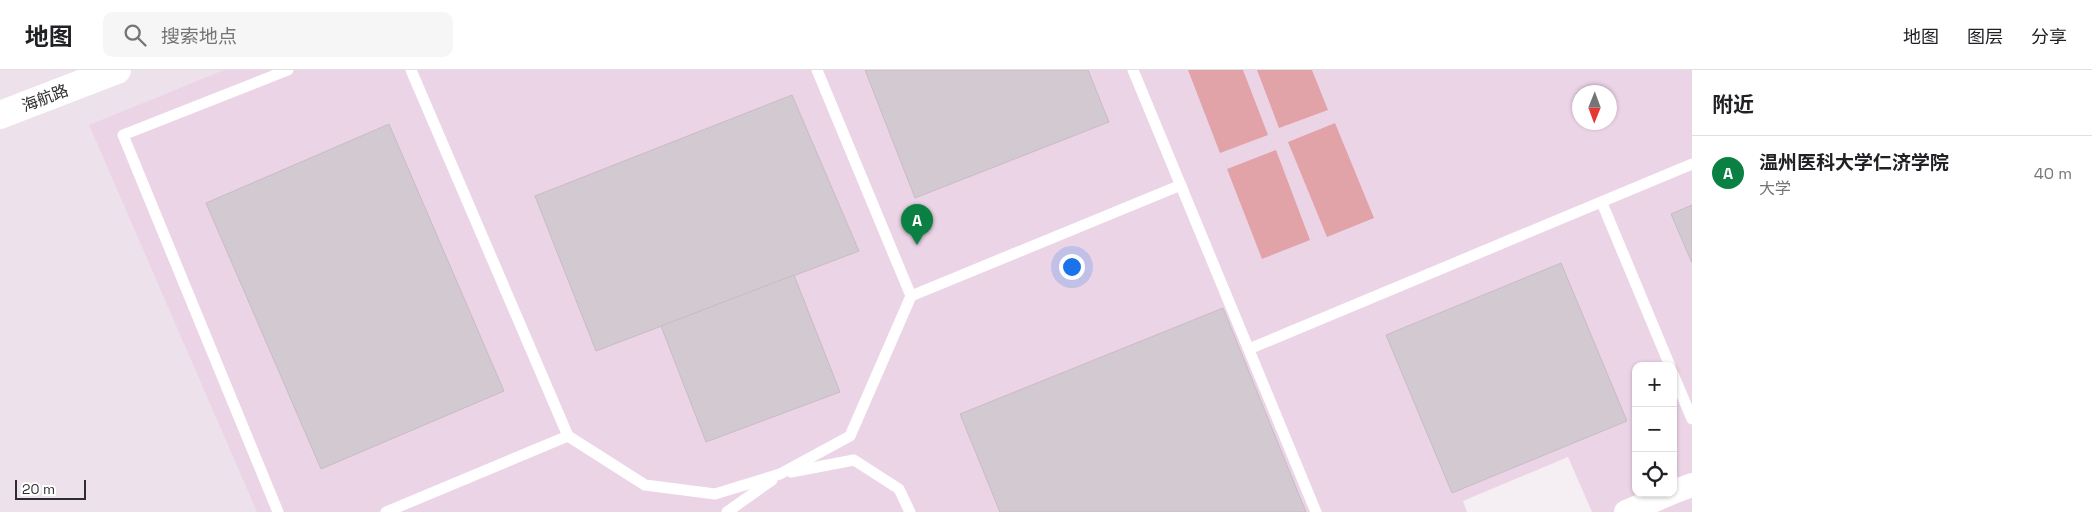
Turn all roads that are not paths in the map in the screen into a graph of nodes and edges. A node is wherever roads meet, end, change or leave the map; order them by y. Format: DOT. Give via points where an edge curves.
graph roads {
  1 [pos="118,70"];
  2 [pos="288,70"];
  3 [pos="412,70"];
  4 [pos="817,70"];
  5 [pos="1133,70"];
  6 [pos="0,115"];
  7 [pos="1692,164"];
  8 [pos="1181,185"];
  9 [pos="1602,203"];
  10 [pos="911,296"];
  11 [pos="1249,349"];
  12 [pos="1668,362"];
  13 [pos="1677,384"];
  14 [pos="1692,420"];
  15 [pos="568,436"];
  16 [pos="780,474"];
  17 [pos="1692,484"];
  18 [pos="1677,491"];
  19 [pos="1662,497"];
  20 [pos="278,512"];
  21 [pos="386,512"];
  22 [pos="727,512"];
  23 [pos="910,512"];
  24 [pos="1316,512"];
  25 [pos="1626,512"];
  1 -- 6 [label="main road, 海航路"];
  2 -- 20 [label="lane" via="123,135"];
  3 -- 15 [label="lane"];
  4 -- 10 [label="lane"];
  5 -- 8 [label="lane"];
  7 -- 9 [label="lane"];
  8 -- 10 [label="lane"];
  8 -- 11 [label="lane"];
  9 -- 11 [label="lane"];
  9 -- 12 [label="lane"];
  10 -- 16 [label="lane" via="850,436"];
  11 -- 24 [label="lane"];
  13 -- 14 [label="lane"];
  15 -- 16 [label="lane" via="645,485 715,494"];
  15 -- 21 [label="lane"];
  16 -- 22 [label="lane"];
  16 -- 23 [label="lane" via="854,460 899,489"];
  17 -- 18 [label="street"];
  19 -- 25 [label="street"];
}
